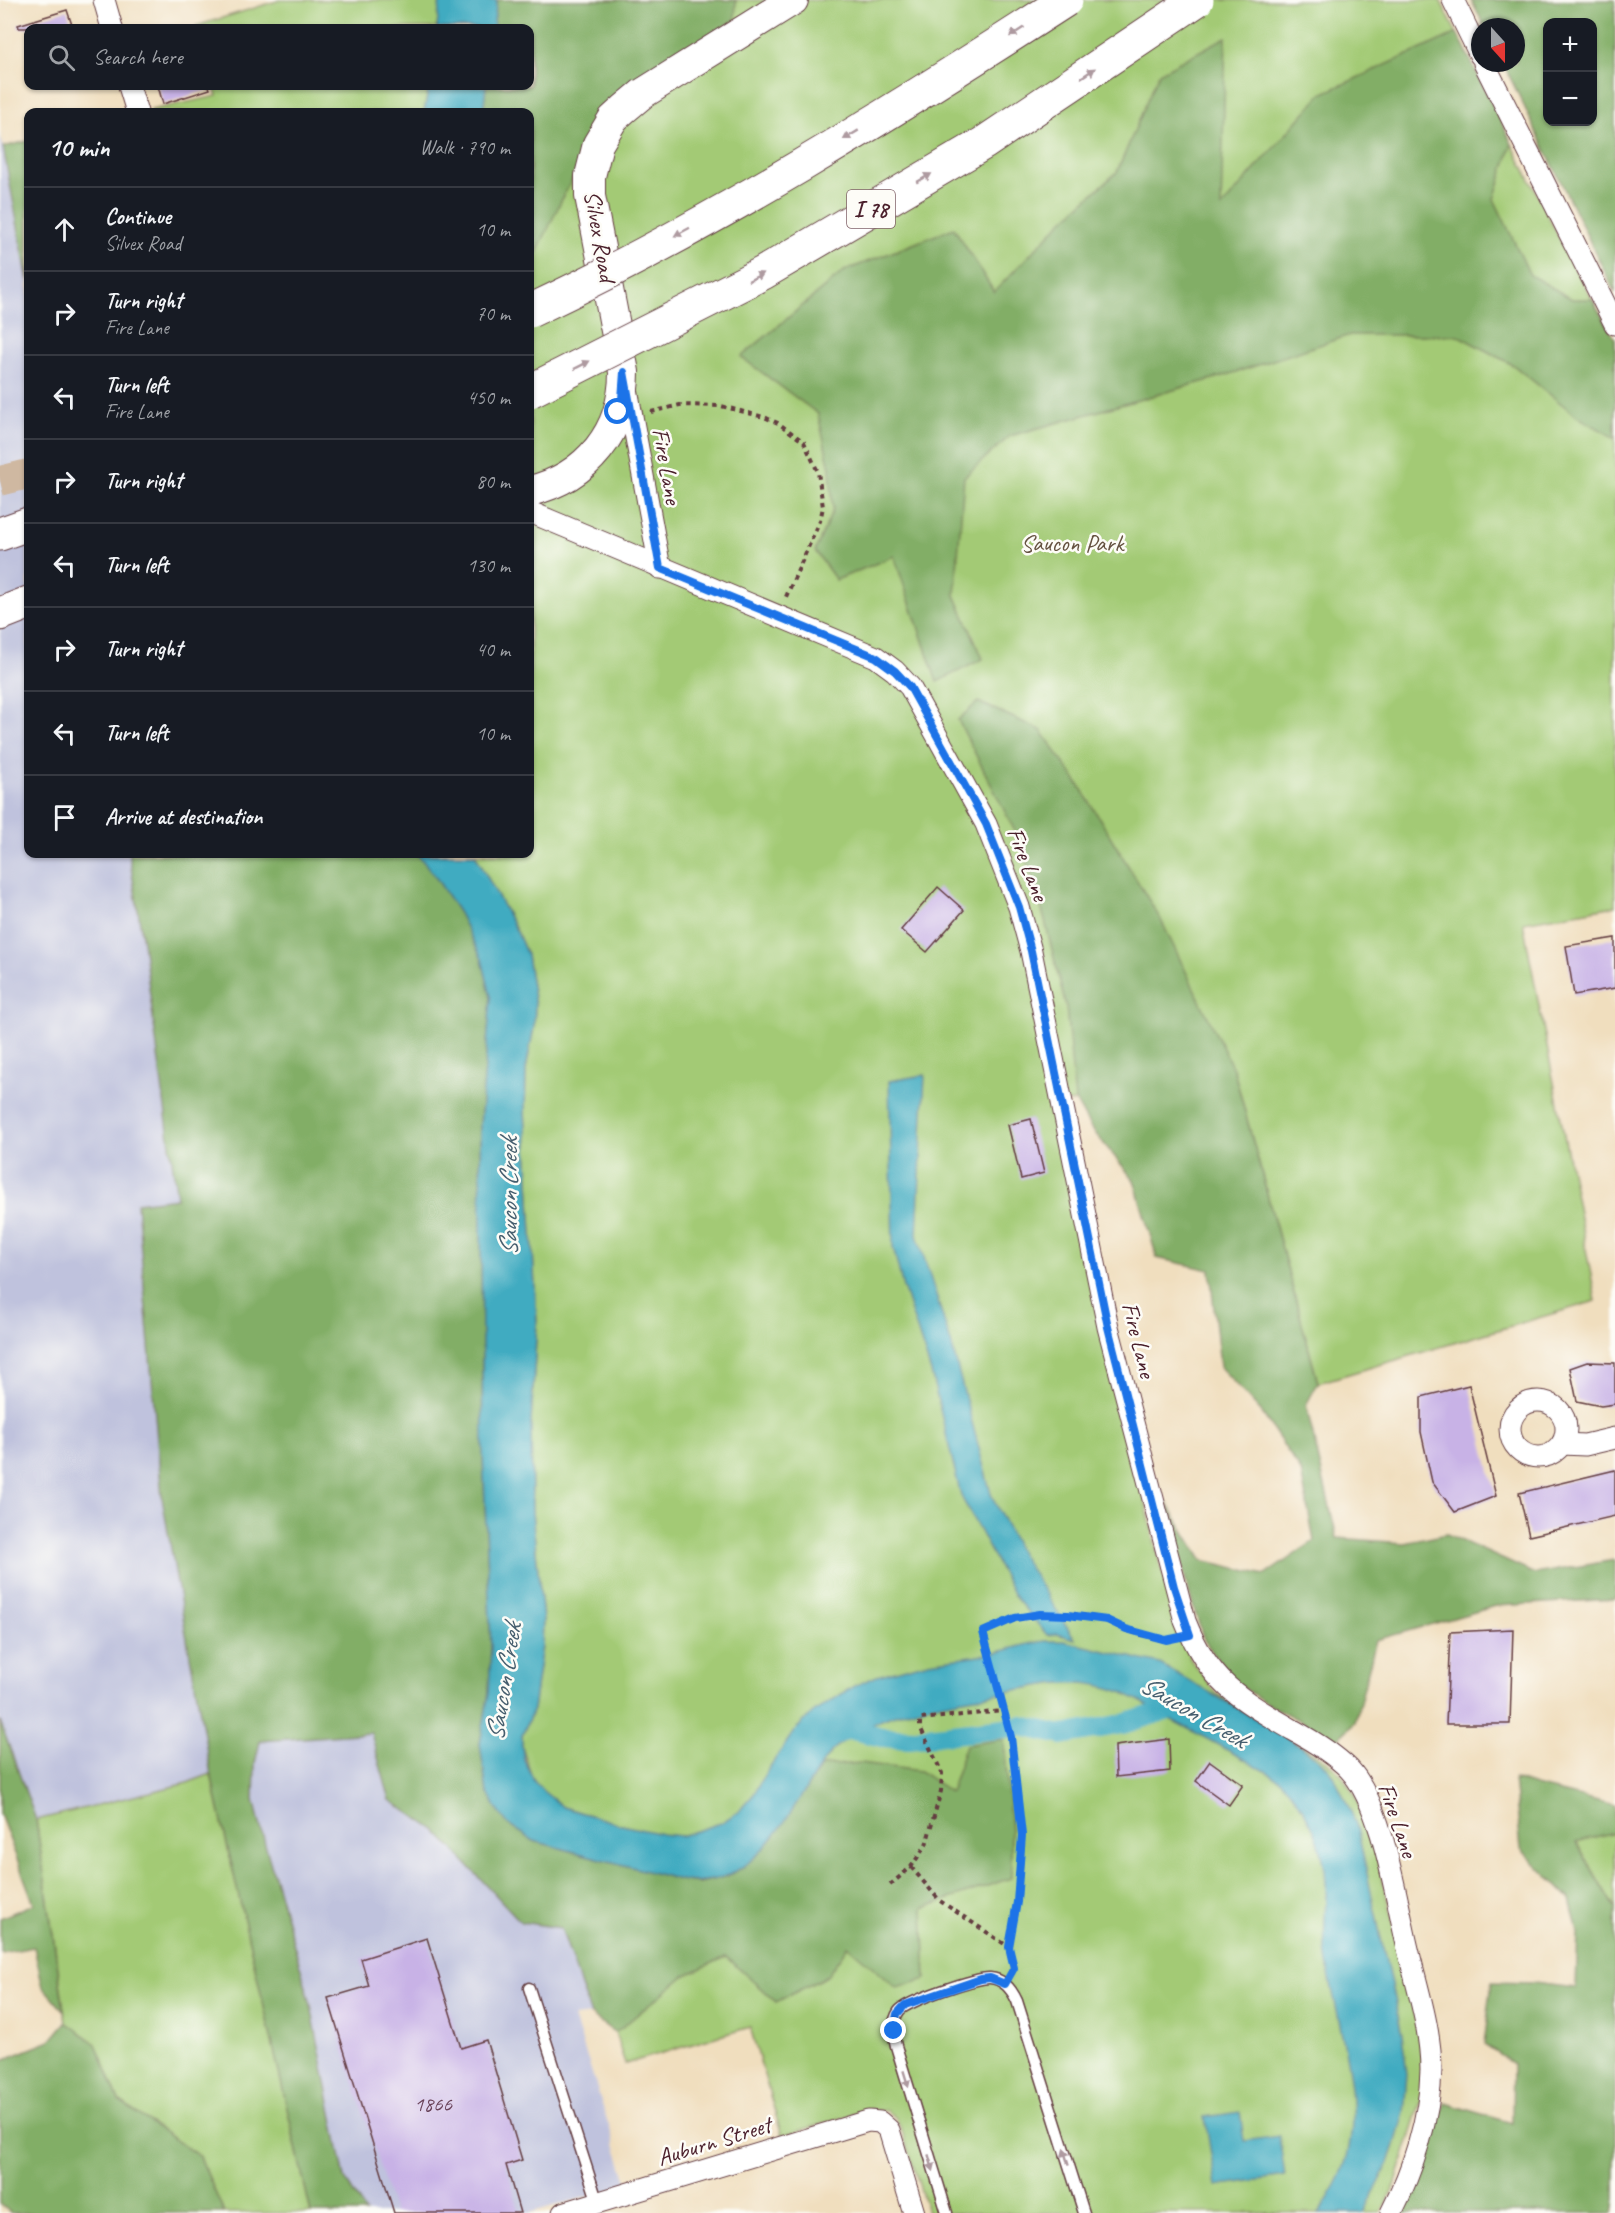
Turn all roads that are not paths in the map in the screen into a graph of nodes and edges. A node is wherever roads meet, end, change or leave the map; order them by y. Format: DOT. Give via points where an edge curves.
graph roads {
  1 [pos="104,0"];
  2 [pos="793,0"];
  3 [pos="1066,0"];
  4 [pos="1197,0"];
  5 [pos="1453,0"];
  6 [pos="111,24"];
  7 [pos="1471,37"];
  8 [pos="1489,72"];
  9 [pos="130,90"];
  10 [pos="136,108"];
  11 [pos="534,309"];
  12 [pos="1615,324"];
  13 [pos="624,372"];
  14 [pos="534,389"];
  15 [pos="534,489"];
  16 [pos="534,514"];
  17 [pos="24,525"];
  18 [pos="0,534"];
  19 [pos="660,568"];
  20 [pos="24,605"];
  21 [pos="0,614"];
  22 [pos="1615,1438"];
  23 [pos="1562,1444"];
  24 [pos="529,1988"];
  25 [pos="598,2203"];
  26 [pos="563,2213"];
  27 [pos="914,2213"];
  28 [pos="947,2213"];
  29 [pos="1084,2213"];
  30 [pos="1391,2213"];
  1 -- 6 [label="street"];
  2 -- 13 [label="street, Silvex Road" via="642,94 614,119 598,144 590,176 590,196"];
  3 -- 11 [label="highway, one-way, bridge" via="759,189"];
  14 -- 4 [label="highway, I 78, one-way, bridge" via="784,261 984,143"];
  5 -- 7 [label="street"];
  8 -- 12 [label="street"];
  9 -- 10 [label="street"];
  13 -- 15 [label="street, Silvex Road" via="618,412 592,456 567,477"];
  13 -- 19 [label="street, Fire Lane"];
  16 -- 19 [label="street, Fire Lane"];
  17 -- 18 [label="highway"];
  19 -- 30 [label="street, Fire Lane" via="876,657 895,671 910,687 997,851 1031,951 1108,1327 1174,1587 1190,1635 1225,1685 1260,1711 1318,1744 1351,1771 1364,1790 1380,1832 1424,2017 1431,2070 1422,2130"];
  20 -- 21 [label="highway"];
  22 -- 23 [label="street" via="1585,1445"];
  24 -- 25 [label="lane"];
  25 -- 26 [label="street, Auburn Street"];
  25 -- 27 [label="street, Auburn Street" via="868,2121 880,2122 889,2130"];
  29 -- 28 [label="lane, one-way" via="1017,2001 1005,1984 990,1978 909,2003 895,2019 896,2046"];
}
